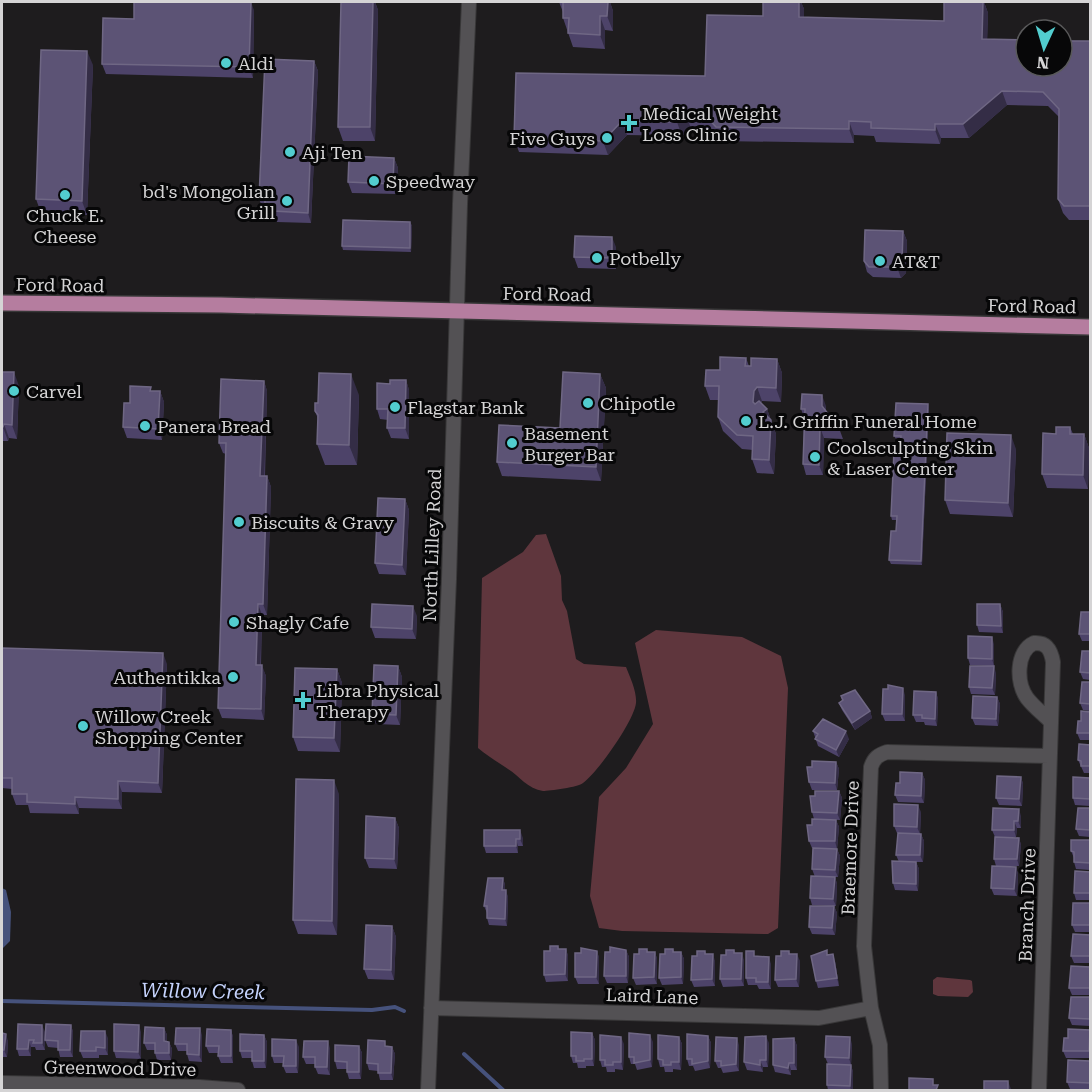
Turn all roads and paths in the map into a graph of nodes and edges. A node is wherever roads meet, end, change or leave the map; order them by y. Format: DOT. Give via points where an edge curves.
graph roads {
  1 [pos="469,2"];
  2 [pos="2,303"];
  3 [pos="458,311"];
  4 [pos="1090,327"];
  5 [pos="1050,721"];
  6 [pos="1049,756"];
  7 [pos="431,1008"];
  8 [pos="871,1008"];
  9 [pos="2,1083"];
  10 [pos="153,1089"];
  11 [pos="238,1090"];
  12 [pos="428,1090"];
  13 [pos="881,1090"];
  14 [pos="1040,1090"];
  1 -- 3 [label="street, North Lilley Road"];
  2 -- 3 [label="main road, Ford Road"];
  3 -- 4 [label="main road, Ford Road"];
  3 -- 7 [label="street, North Lilley Road"];
  5 -- 5 [label="street, Branch Drive" via="1022,688 1021,657 1034,643 1045,644 1052,654"];
  5 -- 6 [label="street, Branch Drive"];
  6 -- 8 [label="street, Braemore Drive" via="887,752 873,760 864,946"];
  6 -- 14 [label="street, Branch Drive"];
  7 -- 8 [label="street, Laird Lane" via="819,1018"];
  7 -- 12 [label="street, North Lilley Road"];
  8 -- 13 [label="street" via="880,1045"];
  9 -- 10 [label="street, Greenwood Drive"];
  10 -- 11 [label="street, Greenwood Drive"];
}
